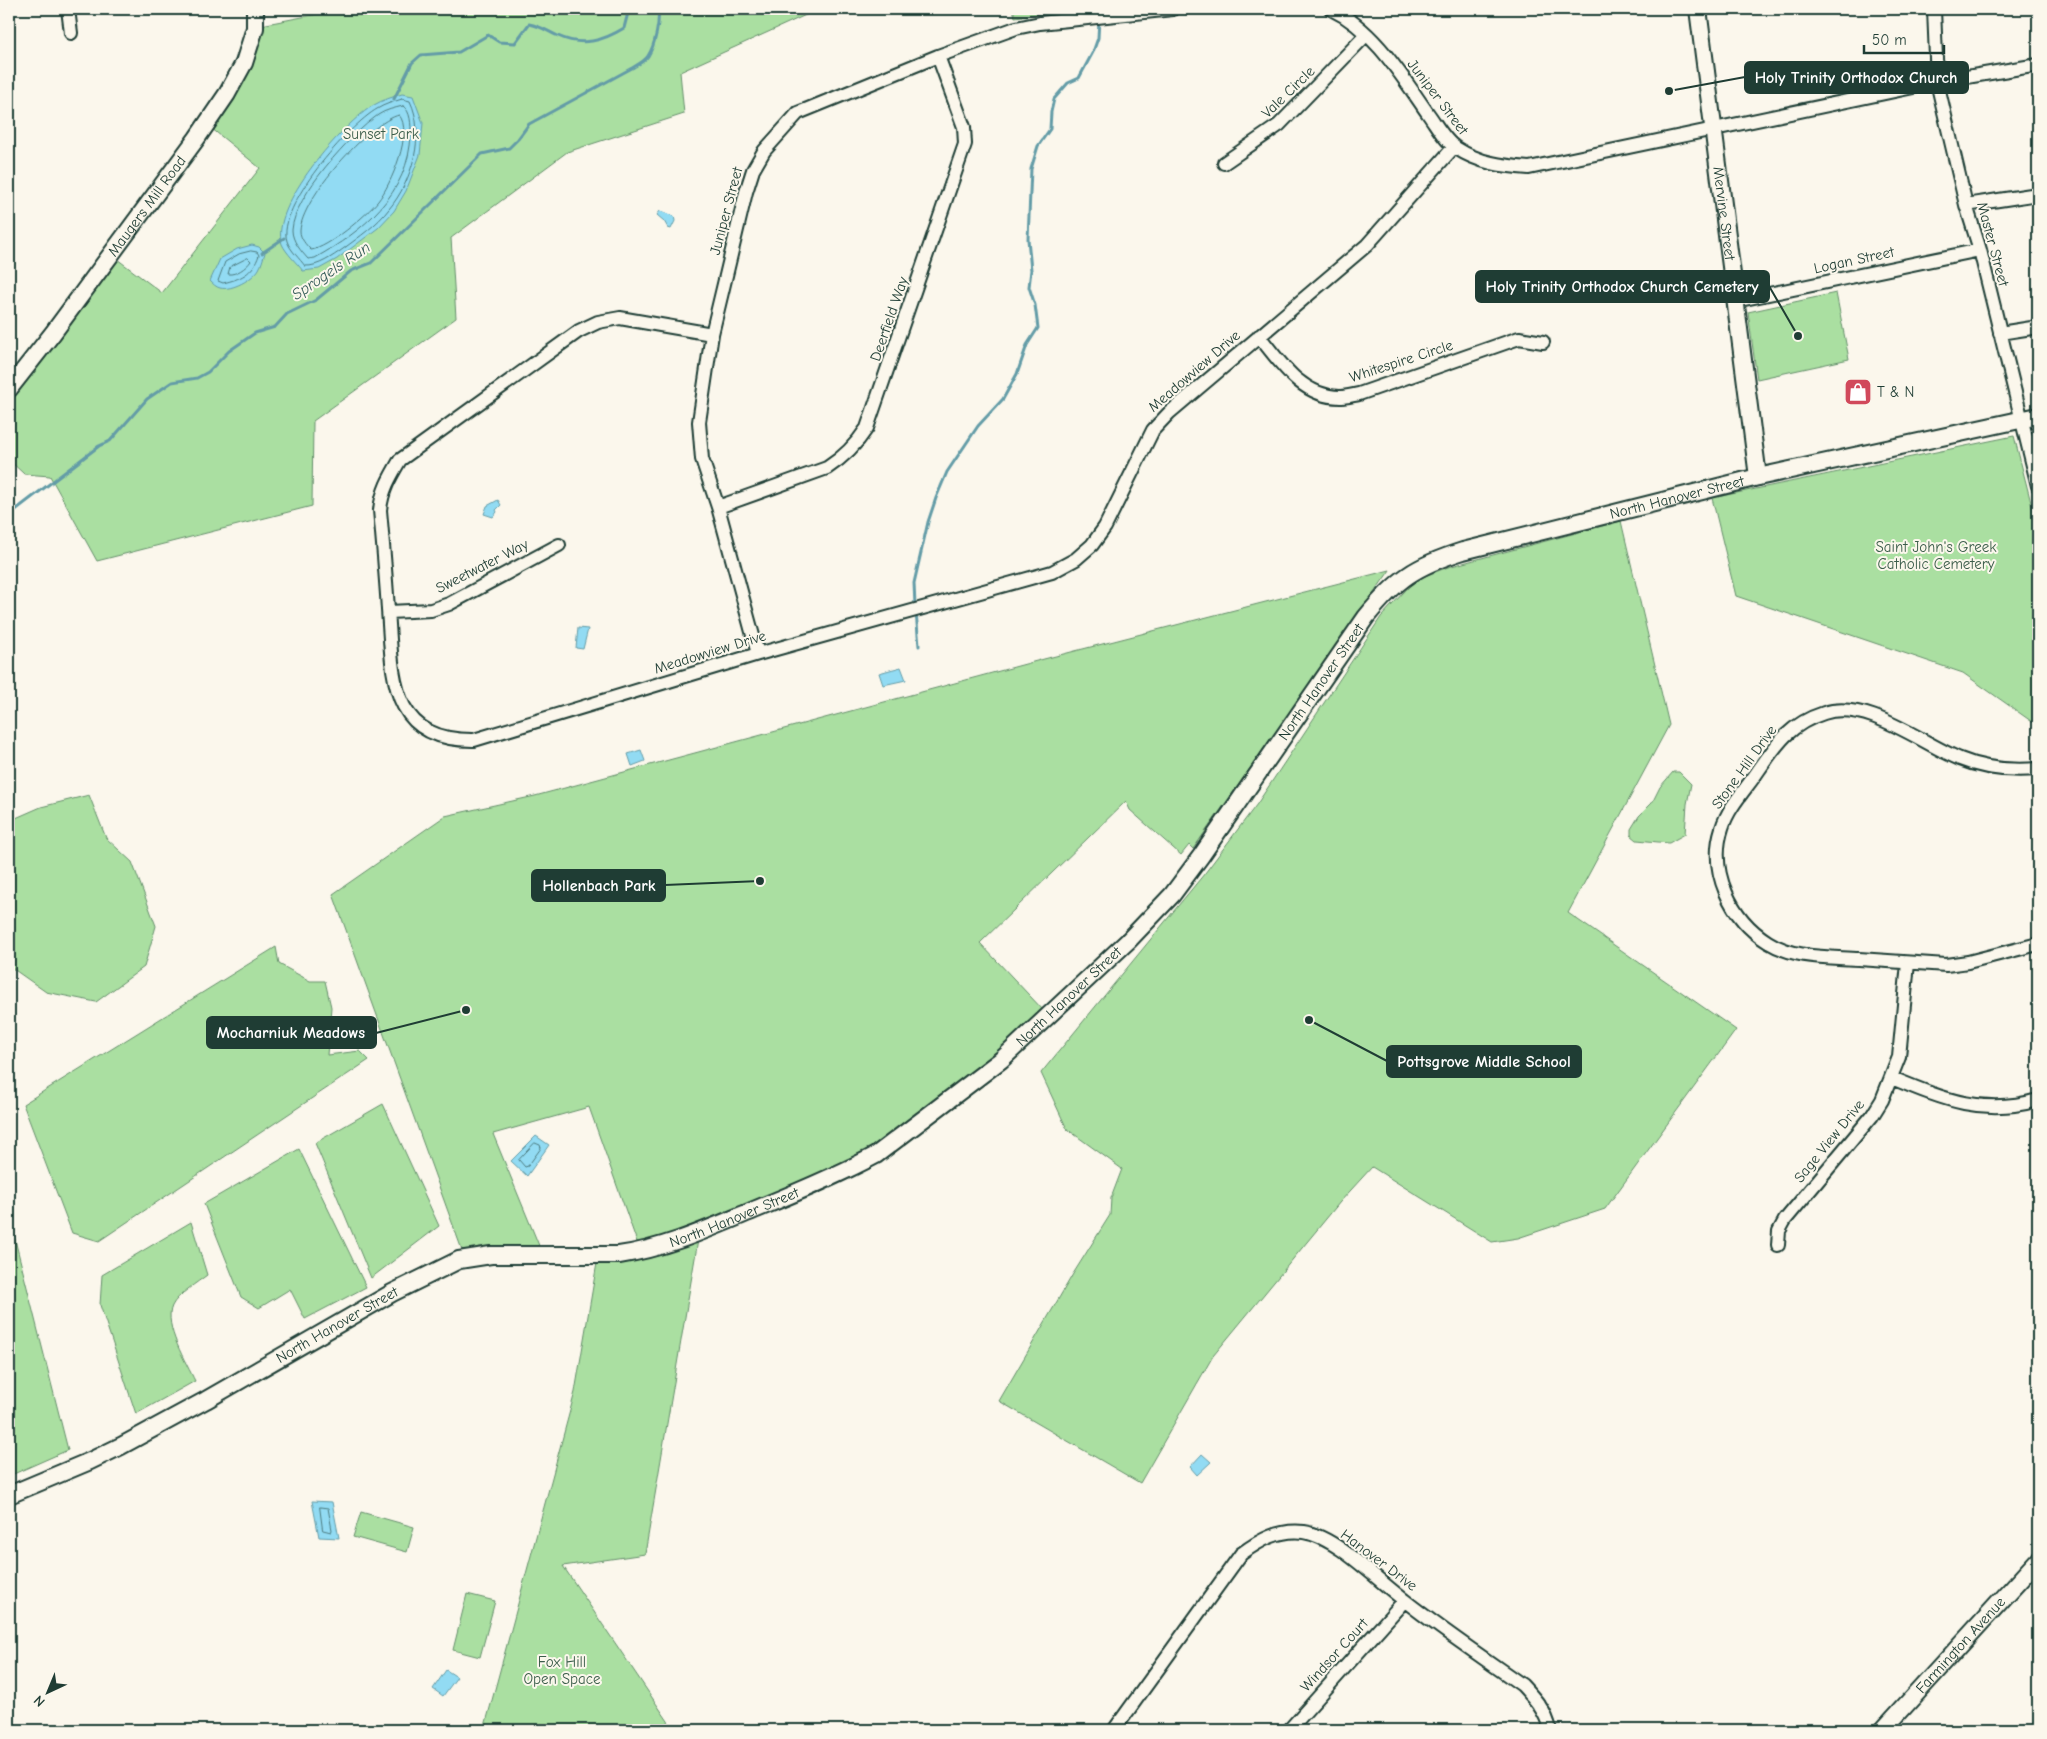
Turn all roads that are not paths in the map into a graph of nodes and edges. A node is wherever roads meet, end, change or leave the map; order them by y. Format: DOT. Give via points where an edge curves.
graph roads {
  1 [pos="68,9"];
  2 [pos="255,9"];
  3 [pos="1172,9"];
  4 [pos="1331,9"];
  5 [pos="1698,9"];
  6 [pos="1934,9"];
  7 [pos="71,33"];
  8 [pos="1366,35"];
  9 [pos="938,56"];
  10 [pos="2038,64"];
  11 [pos="1937,82"];
  12 [pos="1714,128"];
  13 [pos="1454,147"];
  14 [pos="1224,163"];
  15 [pos="2038,194"];
  16 [pos="1966,205"];
  17 [pos="1980,250"];
  18 [pos="1735,301"];
  19 [pos="2038,327"];
  20 [pos="712,334"];
  21 [pos="2000,334"];
  22 [pos="1259,336"];
  23 [pos="1543,342"];
  24 [pos="9,389"];
  25 [pos="2030,418"];
  26 [pos="1758,477"];
  27 [pos="2038,486"];
  28 [pos="718,507"];
  29 [pos="559,544"];
  30 [pos="388,612"];
  31 [pos="758,654"];
  32 [pos="2038,769"];
  33 [pos="2038,944"];
  34 [pos="1908,963"];
  35 [pos="1892,1078"];
  36 [pos="2038,1100"];
  37 [pos="1778,1245"];
  38 [pos="9,1496"];
  39 [pos="2038,1560"];
  40 [pos="1404,1601"];
  41 [pos="1114,1730"];
  42 [pos="1289,1730"];
  43 [pos="1550,1730"];
  44 [pos="1883,1730"];
  1 -- 7 [label="street"];
  2 -- 24 [label="street, Maugers Mill Road" via="255,28 244,63 227,94"];
  3 -- 9 [label="street, Juniper Street" via="1040,23 1016,28"];
  4 -- 8 [label="street, Juniper Street"];
  5 -- 12 [label="street, Mervine Street"];
  6 -- 11 [label="street, Master Street"];
  8 -- 13 [label="street, Juniper Street" via="1386,54"];
  8 -- 14 [label="street, Vale Circle" via="1279,125"];
  9 -- 20 [label="street, Juniper Street" via="798,113 764,151 746,192"];
  9 -- 28 [label="street, Deerfield Way" via="964,127 966,144 868,428 842,458 827,468"];
  10 -- 11 [label="street, Juniper Street"];
  11 -- 12 [label="street, Juniper Street"];
  11 -- 16 [label="street, Master Street"];
  12 -- 13 [label="street, Juniper Street" via="1529,168 1481,161"];
  12 -- 18 [label="street, Mervine Street"];
  13 -- 22 [label="street, Meadowview Drive" via="1367,245"];
  15 -- 16 [label="street"];
  16 -- 17 [label="street, Master Street"];
  17 -- 18 [label="street, Logan Street"];
  17 -- 21 [label="street, Master Street"];
  18 -- 26 [label="street, Mervine Street"];
  19 -- 21 [label="street"];
  20 -- 28 [label="street, Juniper Street" via="699,422 702,459"];
  20 -- 30 [label="street, Meadowview Drive" via="620,318 598,322 579,331 400,460 386,483 380,510"];
  21 -- 25 [label="street, Master Street"];
  22 -- 23 [label="street, Whitespire Circle" via="1289,372 1307,387 1340,397 1359,394 1519,338"];
  22 -- 31 [label="street, Meadowview Drive" via="1152,430 1105,527 1076,559 1052,572"];
  25 -- 26 [label="street, North Hanover Street"];
  25 -- 27 [label="street, Master Street"];
  26 -- 38 [label="street, North Hanover Street" via="1463,551 1432,561 1401,579 1366,617 1172,895 1128,942 1002,1060 876,1155 693,1235 639,1252 491,1254 459,1260 384,1298 121,1446"];
  28 -- 31 [label="street, Juniper Street"];
  29 -- 30 [label="street, Sweetwater Way" via="449,604 431,610"];
  30 -- 31 [label="street, Meadowview Drive" via="392,669 406,711 429,731 457,740 474,740"];
  32 -- 34 [label="street, Stone Hill Drive" via="1976,764 1940,750 1872,715 1838,710 1801,723 1779,741 1727,816 1718,843 1720,879 1744,921 1767,942 1794,953"];
  33 -- 34 [label="street, Stone Hill Drive" via="1946,966"];
  34 -- 35 [label="street, Sage View Drive" via="1899,1057"];
  35 -- 36 [label="street" via="1941,1098 1972,1106 2013,1106"];
  35 -- 37 [label="street, Sage View Drive" via="1872,1116 1785,1220 1779,1231"];
  39 -- 44 [label="street, Farmington Avenue"];
  40 -- 41 [label="street, Hanover Drive" via="1322,1538 1289,1531 1256,1542 1230,1567"];
  40 -- 42 [label="street, Windsor Court"];
  40 -- 43 [label="street, Hanover Drive" via="1522,1685 1538,1702"];
}
